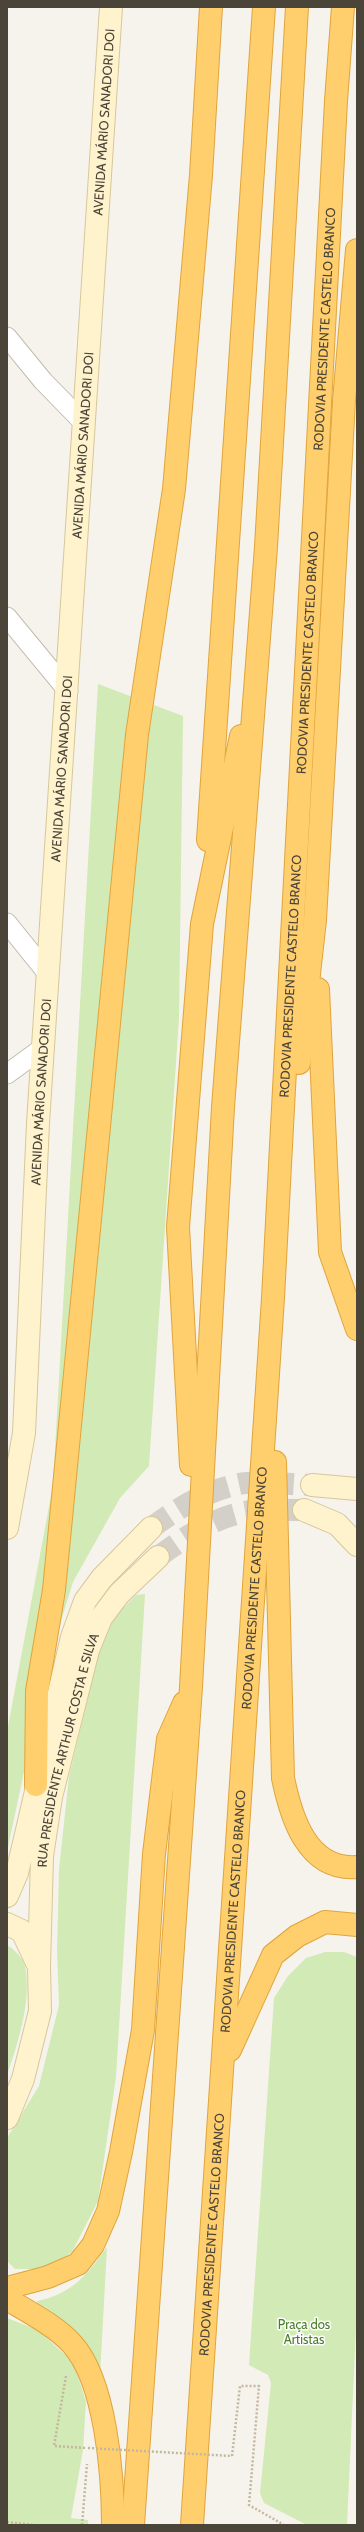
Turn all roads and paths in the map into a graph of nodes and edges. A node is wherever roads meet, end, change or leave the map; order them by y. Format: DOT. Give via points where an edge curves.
graph roads {
  1 [pos="111,7"];
  2 [pos="211,7"];
  3 [pos="264,7"];
  4 [pos="297,7"];
  5 [pos="343,7"];
  6 [pos="357,250"];
  7 [pos="7,337"];
  8 [pos="84,422"];
  9 [pos="7,617"];
  10 [pos="259,645"];
  11 [pos="68,691"];
  12 [pos="301,762"];
  13 [pos="315,920"];
  14 [pos="7,923"];
  15 [pos="202,924"];
  16 [pos="48,974"];
  17 [pos="44,1047"];
  18 [pos="7,1074"];
  19 [pos="273,1298"];
  20 [pos="357,1329"];
  21 [pos="15,1439"];
  22 [pos="312,1485"];
  23 [pos="357,1489"];
  24 [pos="304,1510"];
  25 [pos="7,1528"];
  26 [pos="152,1528"];
  27 [pos="357,1545"];
  28 [pos="158,1557"];
  29 [pos="197,1573"];
  30 [pos="191,1687"];
  31 [pos="36,1785"];
  32 [pos="357,1867"];
  33 [pos="7,1896"];
  34 [pos="357,1911"];
  35 [pos="325,1922"];
  36 [pos="7,1924"];
  37 [pos="357,1925"];
  38 [pos="40,1967"];
  39 [pos="224,2064"];
  40 [pos="9,2113"];
  41 [pos="7,2288"];
  42 [pos="7,2299"];
  43 [pos="72,2344"];
  44 [pos="88,2448"];
  45 [pos="7,2522"];
  46 [pos="33,2525"];
  47 [pos="82,2525"];
  48 [pos="113,2525"];
  49 [pos="133,2525"];
  50 [pos="192,2525"];
  51 [pos="284,2525"];
  1 -- 8 [label="main road, AVENIDA MÁRIO SANADORI DOI"];
  2 -- 31 [label="highway" via="201,175 174,489 137,734 54,1590 37,1691"];
  3 -- 15 [label="highway"];
  4 -- 10 [label="highway"];
  5 -- 12 [label="highway, RODOVIA PRESIDENTE CASTELO BRANCO"];
  6 -- 13 [label="highway, RODOVIA PRESIDENTE CASTELO BRANCO" via="344,401"];
  7 -- 8 [label="street" via="43,381"];
  8 -- 11 [label="main road, AVENIDA MÁRIO SANADORI DOI"];
  9 -- 11 [label="street"];
  10 -- 15 [label="highway"];
  10 -- 29 [label="highway" via="223,1107"];
  11 -- 16 [label="main road, AVENIDA MÁRIO SANADORI DOI"];
  12 -- 13 [label="highway"];
  12 -- 19 [label="highway, RODOVIA PRESIDENTE CASTELO BRANCO"];
  13 -- 19 [label="highway, RODOVIA PRESIDENTE CASTELO BRANCO"];
  13 -- 20 [label="highway" via="330,1252"];
  14 -- 16 [label="street"];
  15 -- 29 [label="highway" via="178,1228"];
  16 -- 17 [label="main road, AVENIDA MÁRIO SANADORI DOI"];
  17 -- 18 [label="street"];
  17 -- 21 [label="main road, AVENIDA MÁRIO SANADORI DOI"];
  19 -- 32 [label="highway" via="283,1778 290,1812 301,1835 328,1862 342,1868"];
  19 -- 39 [label="highway, RODOVIA PRESIDENTE CASTELO BRANCO"];
  21 -- 25 [label="main road, AVENIDA MÁRIO SANADORI DOI"];
  22 -- 23 [label="main road"];
  24 -- 27 [label="main road" via="336,1524"];
  26 -- 31 [label="main road, RUA PRESIDENTE ARTHUR COSTA E SILVA" via="102,1578 85,1601 72,1637"];
  28 -- 38 [label="main road, RUA PRESIDENTE ARTHUR COSTA E SILVA" via="119,1594 101,1618 88,1650 54,1783 42,1856"];
  29 -- 30 [label="highway"];
  30 -- 41 [label="highway" via="168,1739 154,1854 143,2030 108,2211 93,2245 78,2264 48,2277"];
  30 -- 49 [label="highway"];
  31 -- 33 [label="main road, RUA PRESIDENTE ARTHUR COSTA E SILVA" via="17,1873"];
  34 -- 35 [label="highway"];
  35 -- 37 [label="highway"];
  35 -- 39 [label="highway" via="298,1936 272,1956"];
  36 -- 38 [label="main road, RUA PRESIDENTE ARTHUR COSTA E SILVA" via="22,1931"];
  38 -- 40 [label="main road, RUA PRESIDENTE ARTHUR COSTA E SILVA" via="40,2011 23,2079"];
  39 -- 50 [label="highway, RODOVIA PRESIDENTE CASTELO BRANCO"];
  42 -- 43 [label="highway"];
  43 -- 44 [label="path" via="54,2446"];
  43 -- 48 [label="highway" via="89,2372 106,2431"];
  44 -- 47 [label="path"];
  44 -- 51 [label="path, bridge" via="232,2456 240,2386 259,2386 249,2505"];
  45 -- 46 [label="path"];
}
